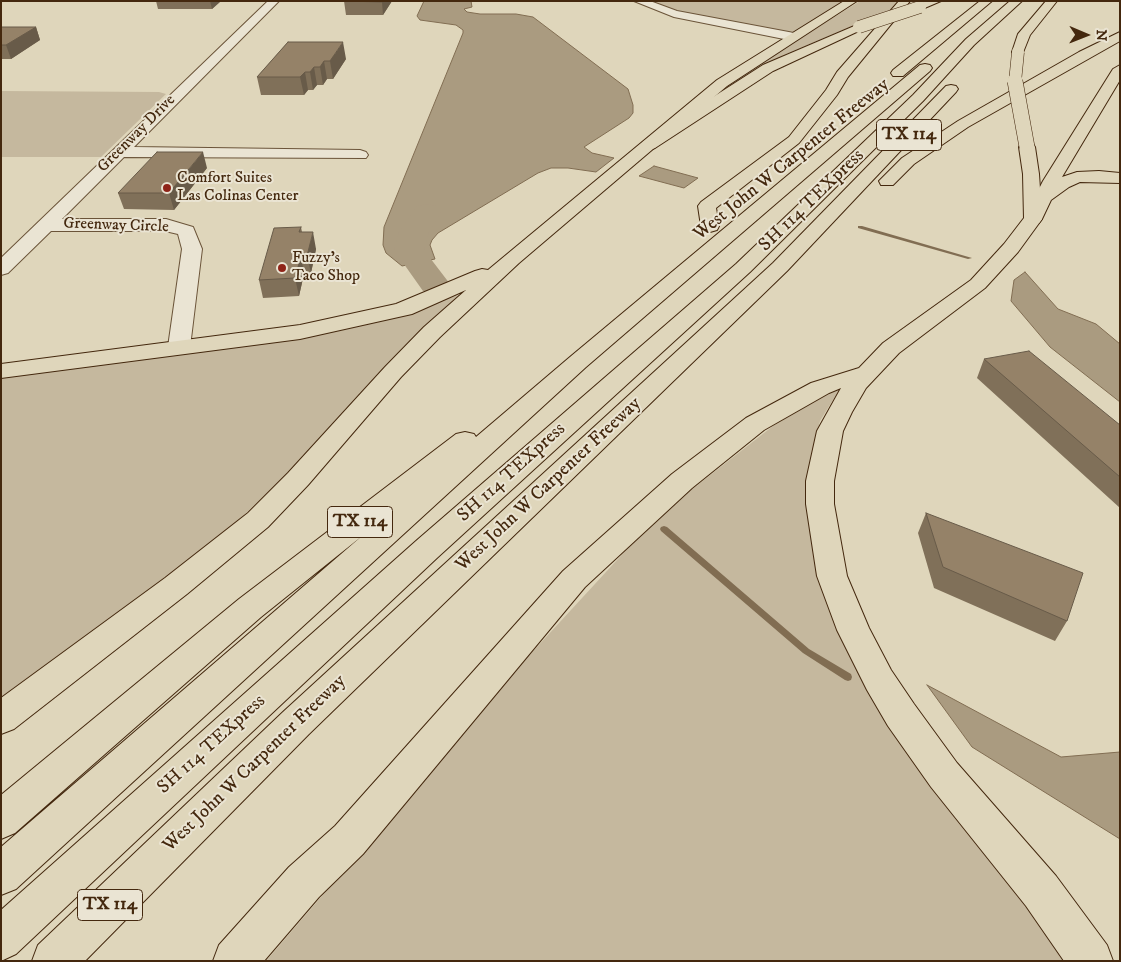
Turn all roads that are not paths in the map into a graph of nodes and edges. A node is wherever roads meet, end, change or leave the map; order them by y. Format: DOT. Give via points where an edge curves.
graph roads {
  1 [pos="274,1"];
  2 [pos="639,1"];
  3 [pos="852,1"];
  4 [pos="905,1"];
  5 [pos="936,1"];
  6 [pos="987,1"];
  7 [pos="1005,1"];
  8 [pos="1017,1"];
  9 [pos="1035,1"];
  10 [pos="1052,1"];
  11 [pos="1120,36"];
  12 [pos="794,37"];
  13 [pos="990,44"];
  14 [pos="1120,69"];
  15 [pos="959,80"];
  16 [pos="864,101"];
  17 [pos="649,145"];
  18 [pos="810,145"];
  19 [pos="119,152"];
  20 [pos="1069,154"];
  21 [pos="360,155"];
  22 [pos="787,164"];
  23 [pos="1119,178"];
  24 [pos="874,194"];
  25 [pos="1045,196"];
  26 [pos="1033,219"];
  27 [pos="47,224"];
  28 [pos="817,251"];
  29 [pos="512,260"];
  30 [pos="780,267"];
  31 [pos="1,269"];
  32 [pos="179,347"];
  33 [pos="1,371"];
  34 [pos="866,373"];
  35 [pos="1,718"];
  36 [pos="1,820"];
  37 [pos="166,850"];
  38 [pos="1,874"];
  39 [pos="1,939"];
  40 [pos="54,961"];
  41 [pos="76,961"];
  42 [pos="235,961"];
  43 [pos="1091,961"];
  1 -- 19 [label="street, Greenway Drive"];
  2 -- 12 [label="street" via="674,14"];
  3 -- 12 [label="main road"];
  4 -- 36 [label="main road, West John W Carpenter Freeway / TX 114" via="842,75 794,140 707,206 718,220 519,398 250,608"];
  5 -- 17 [label="main road, bridge" via="859,27 768,68"];
  6 -- 16 [label="main road, West John W Carpenter Freeway / TX 114"];
  7 -- 38 [label="main road, SH 114 TEXpress" via="578,362"];
  8 -- 39 [label="main road, SH 114 TEXpress" via="970,42 918,98 743,268 427,548"];
  9 -- 13 [label="main road"];
  10 -- 26 [label="main road, bridge" via="1024,34 1018,52 1015,81 1032,174"];
  11 -- 24 [label="main road" via="962,124 908,161"];
  12 -- 17 [label="main road" via="722,83"];
  14 -- 20 [label="main road"];
  15 -- 30 [label="main road, West John W Carpenter Freeway / TX 114"];
  17 -- 29 [label="main road"];
  18 -- 22 [label="main road, West John W Carpenter Freeway"];
  19 -- 21 [label="street"];
  19 -- 27 [label="street, Greenway Drive"];
  20 -- 23 [label="main road" via="1079,163"];
  20 -- 25 [label="main road"];
  23 -- 25 [label="main road" via="1077,177"];
  25 -- 26 [label="main road"];
  26 -- 34 [label="main road" via="1012,248 978,284 891,348"];
  27 -- 31 [label="street, Greenway Drive"];
  27 -- 32 [label="street, Greenway Circle" via="166,225 186,232 192,249"];
  28 -- 30 [label="main road"];
  29 -- 32 [label="main road" via="404,309 300,332"];
  29 -- 35 [label="main road" via="432,332 258,520"];
  30 -- 37 [label="main road, West John W Carpenter Freeway / TX 114" via="296,723"];
  32 -- 33 [label="main road"];
  34 -- 42 [label="main road" via="820,388 755,424 682,481 574,579 349,840 304,882"];
  34 -- 43 [label="main road" via="839,412 830,431 823,460 820,504 832,576 853,630 901,716 944,775 1041,891"];
  37 -- 40 [label="main road, West John W Carpenter Freeway / TX 114"];
  37 -- 41 [label="main road"];
}
